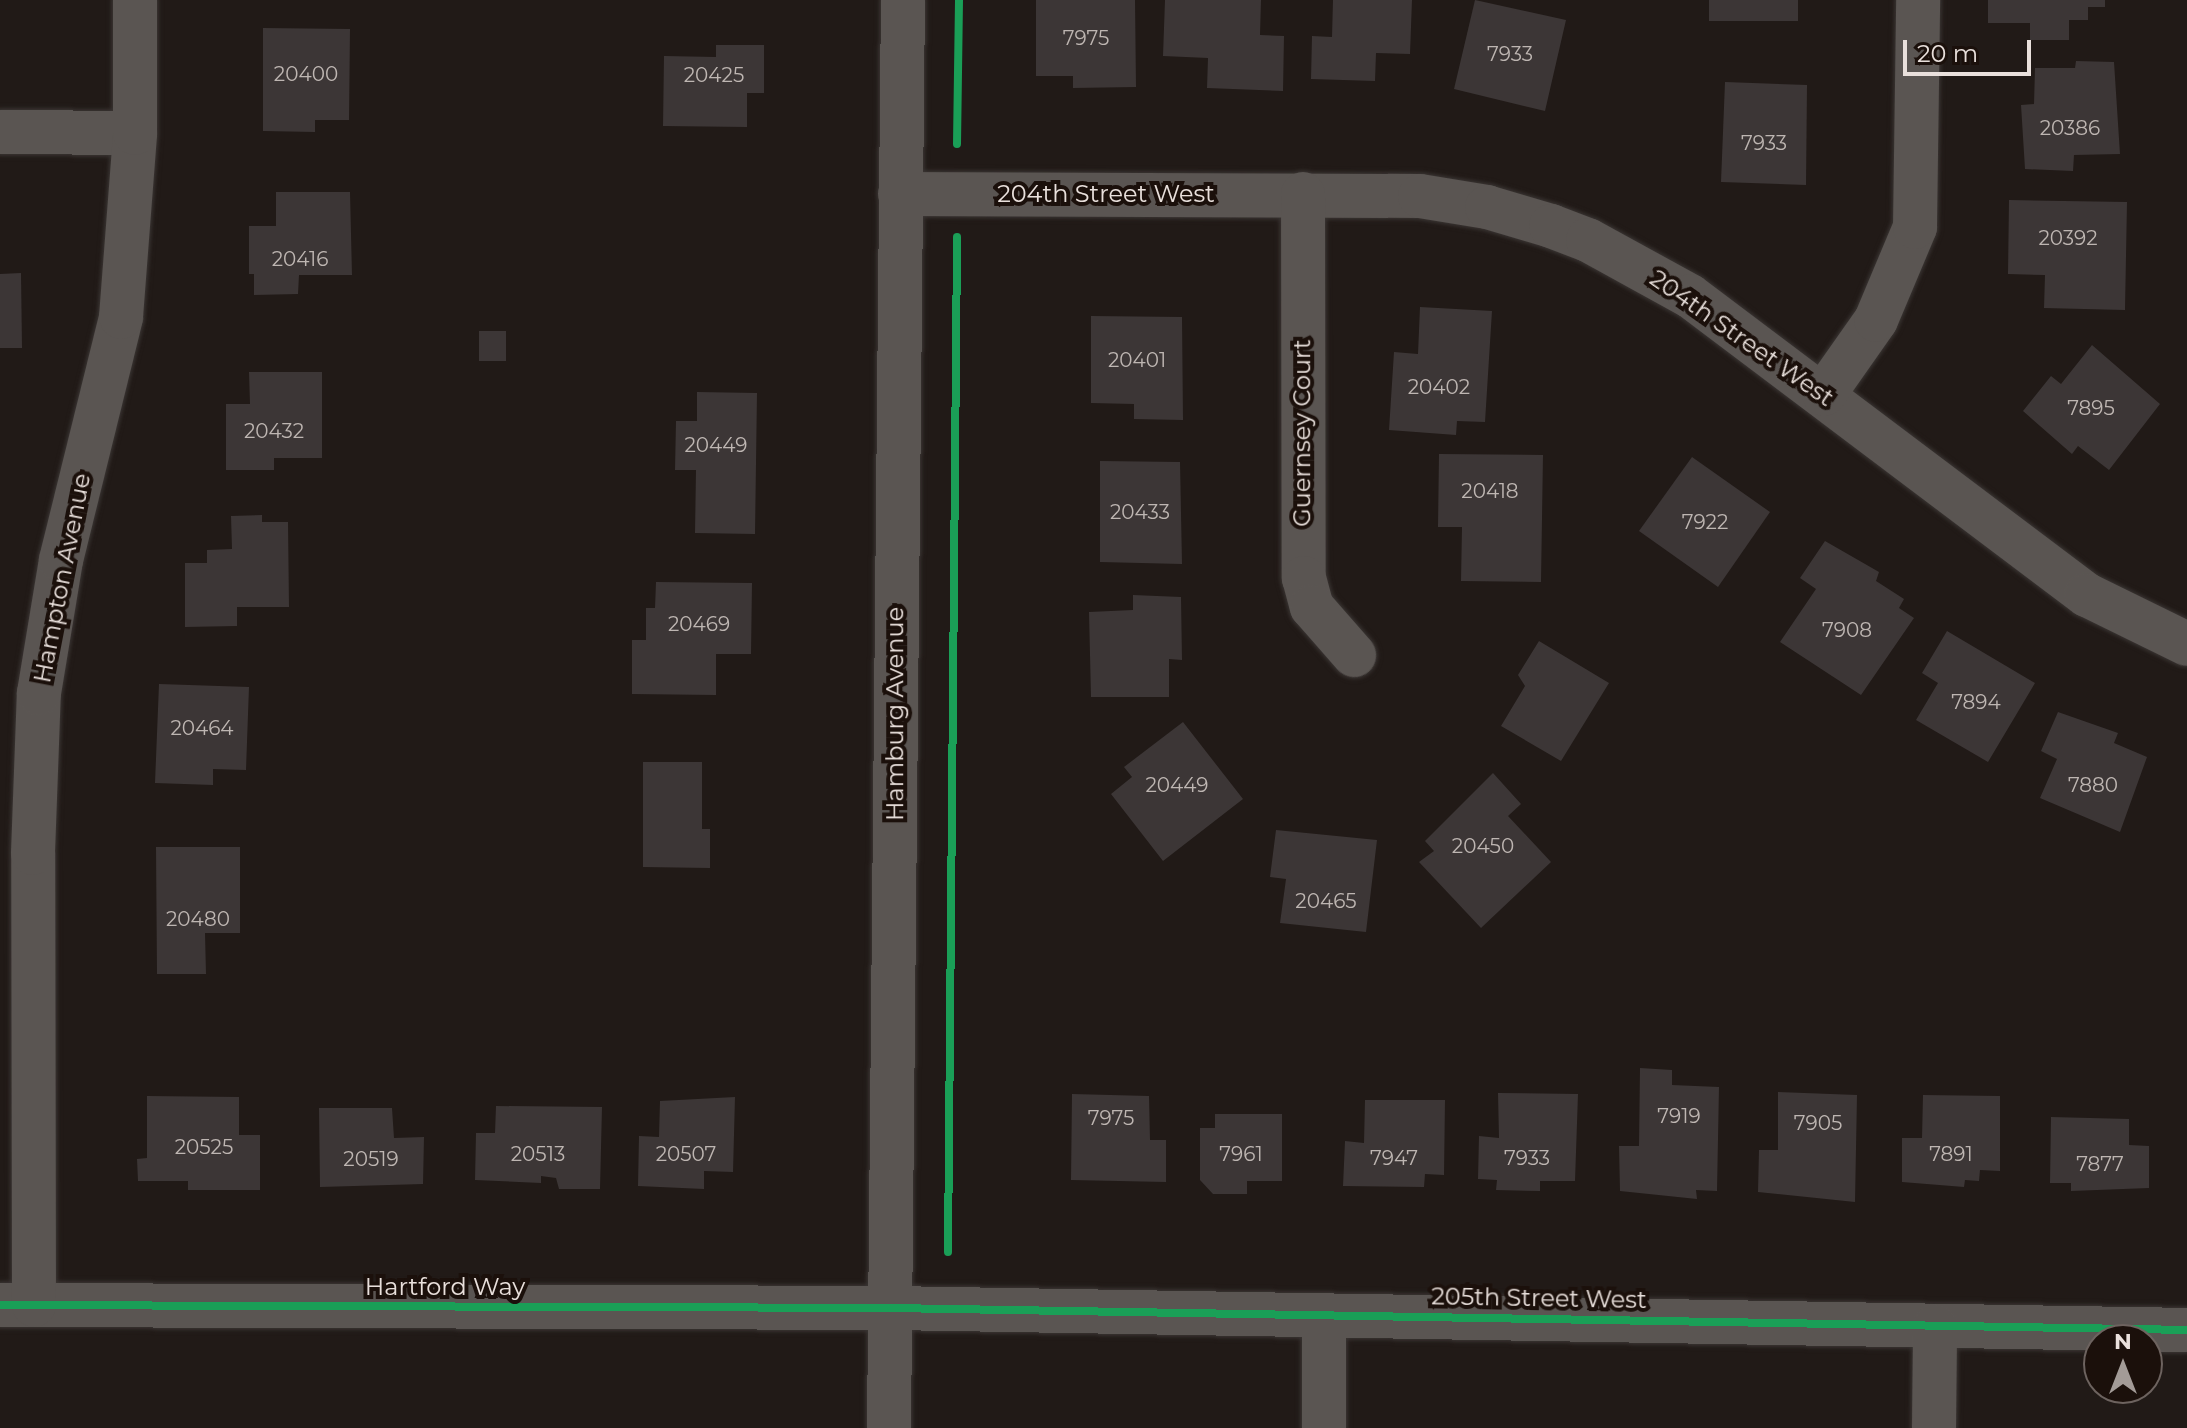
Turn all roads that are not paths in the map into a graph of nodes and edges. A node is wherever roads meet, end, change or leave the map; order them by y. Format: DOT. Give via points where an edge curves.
graph roads {
  1 [pos="135,0"];
  2 [pos="903,0"];
  3 [pos="1918,0"];
  4 [pos="0,132"];
  5 [pos="135,133"];
  6 [pos="900,194"];
  7 [pos="1303,194"];
  8 [pos="1824,394"];
  9 [pos="2187,644"];
  10 [pos="1354,655"];
  11 [pos="17,1305"];
  12 [pos="891,1308"];
  13 [pos="1324,1315"];
  14 [pos="1935,1326"];
  15 [pos="2187,1330"];
  16 [pos="889,1428"];
  17 [pos="1324,1428"];
  18 [pos="1934,1428"];
  1 -- 5 [label="street, Hampton Avenue"];
  2 -- 6 [label="street, Hamburg Avenue"];
  3 -- 8 [label="street" via="1915,227 1876,320"];
  4 -- 5 [label="street"];
  5 -- 11 [label="street, Hampton Avenue" via="121,317 61,560 39,693"];
  6 -- 7 [label="street, 204th Street West"];
  6 -- 12 [label="street, Hamburg Avenue"];
  7 -- 8 [label="street, 204th Street West" via="1464,202 1588,240 1690,296"];
  7 -- 10 [label="street, Guernsey Court" via="1304,578 1312,607"];
  8 -- 9 [label="street, 204th Street West" via="2087,595"];
  11 -- 12 [label="street, Hartford Way"];
  12 -- 13 [label="street, 205th Street West"];
  12 -- 16 [label="street, Hamburg Avenue"];
  13 -- 14 [label="street, 205th Street West"];
  13 -- 17 [label="street"];
  14 -- 15 [label="street, 205th Street West"];
  14 -- 18 [label="street"];
}
